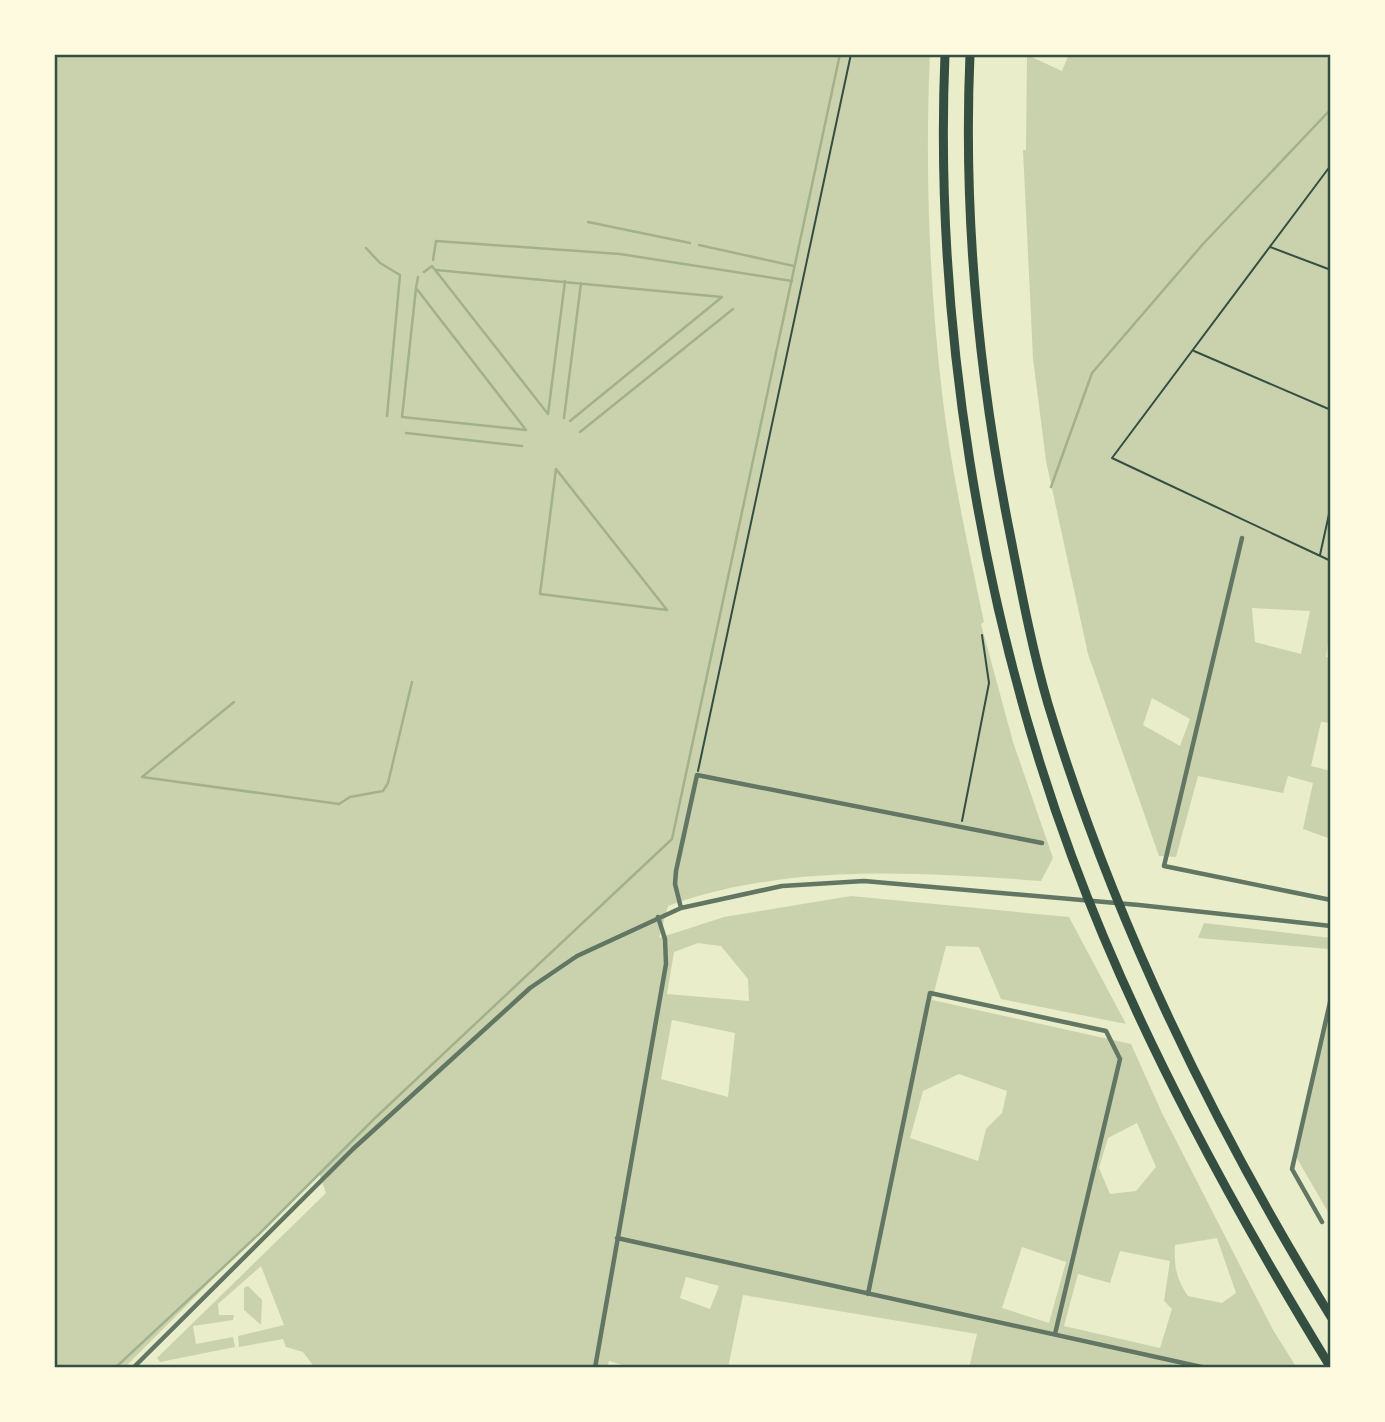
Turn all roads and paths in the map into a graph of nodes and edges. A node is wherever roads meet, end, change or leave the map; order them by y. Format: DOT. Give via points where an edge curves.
graph roads {
  1 [pos="851,54"];
  2 [pos="945,54"];
  3 [pos="970,54"];
  4 [pos="1331,165"];
  5 [pos="1270,247"];
  6 [pos="1331,270"];
  7 [pos="1192,351"];
  8 [pos="1331,410"];
  9 [pos="1331,505"];
  10 [pos="1242,538"];
  11 [pos="1320,556"];
  12 [pos="1331,561"];
  13 [pos="982,635"];
  14 [pos="697,775"];
  15 [pos="961,825"];
  16 [pos="1042,843"];
  17 [pos="1331,900"];
  18 [pos="681,908"];
  19 [pos="658,917"];
  20 [pos="1331,926"];
  21 [pos="1331,998"];
  22 [pos="1322,1222"];
  23 [pos="617,1238"];
  24 [pos="868,1294"];
  25 [pos="1331,1317"];
  26 [pos="1055,1334"];
  27 [pos="132,1368"];
  28 [pos="595,1368"];
  29 [pos="1206,1368"];
  30 [pos="1331,1368"];
  1 -- 14 [label="path"];
  2 -- 30 [label="highway" via="942,138 953,341 988,550 1024,707 1072,857 1135,1008 1266,1262"];
  3 -- 25 [label="highway" via="966,154 978,340 997,471 1048,702 1098,849 1174,1027 1221,1128"];
  4 -- 5 [label="path"];
  5 -- 6 [label="path"];
  5 -- 7 [label="path"];
  7 -- 8 [label="path"];
  7 -- 11 [label="path" via="1112,458"];
  9 -- 11 [label="path"];
  10 -- 17 [label="street" via="1164,866"];
  11 -- 12 [label="path"];
  13 -- 15 [label="path" via="989,683"];
  14 -- 15 [label="street"];
  14 -- 18 [label="street" via="676,871"];
  15 -- 16 [label="street"];
  18 -- 19 [label="street"];
  18 -- 20 [label="street" via="782,886 864,881"];
  19 -- 23 [label="street" via="666,964"];
  19 -- 27 [label="street" via="577,956 530,988 353,1149"];
  21 -- 22 [label="street" via="1292,1168"];
  23 -- 24 [label="street"];
  23 -- 28 [label="street"];
  24 -- 26 [label="street"];
  24 -- 26 [label="street" via="930,993 1106,1031 1120,1059"];
  26 -- 29 [label="street"];
}
